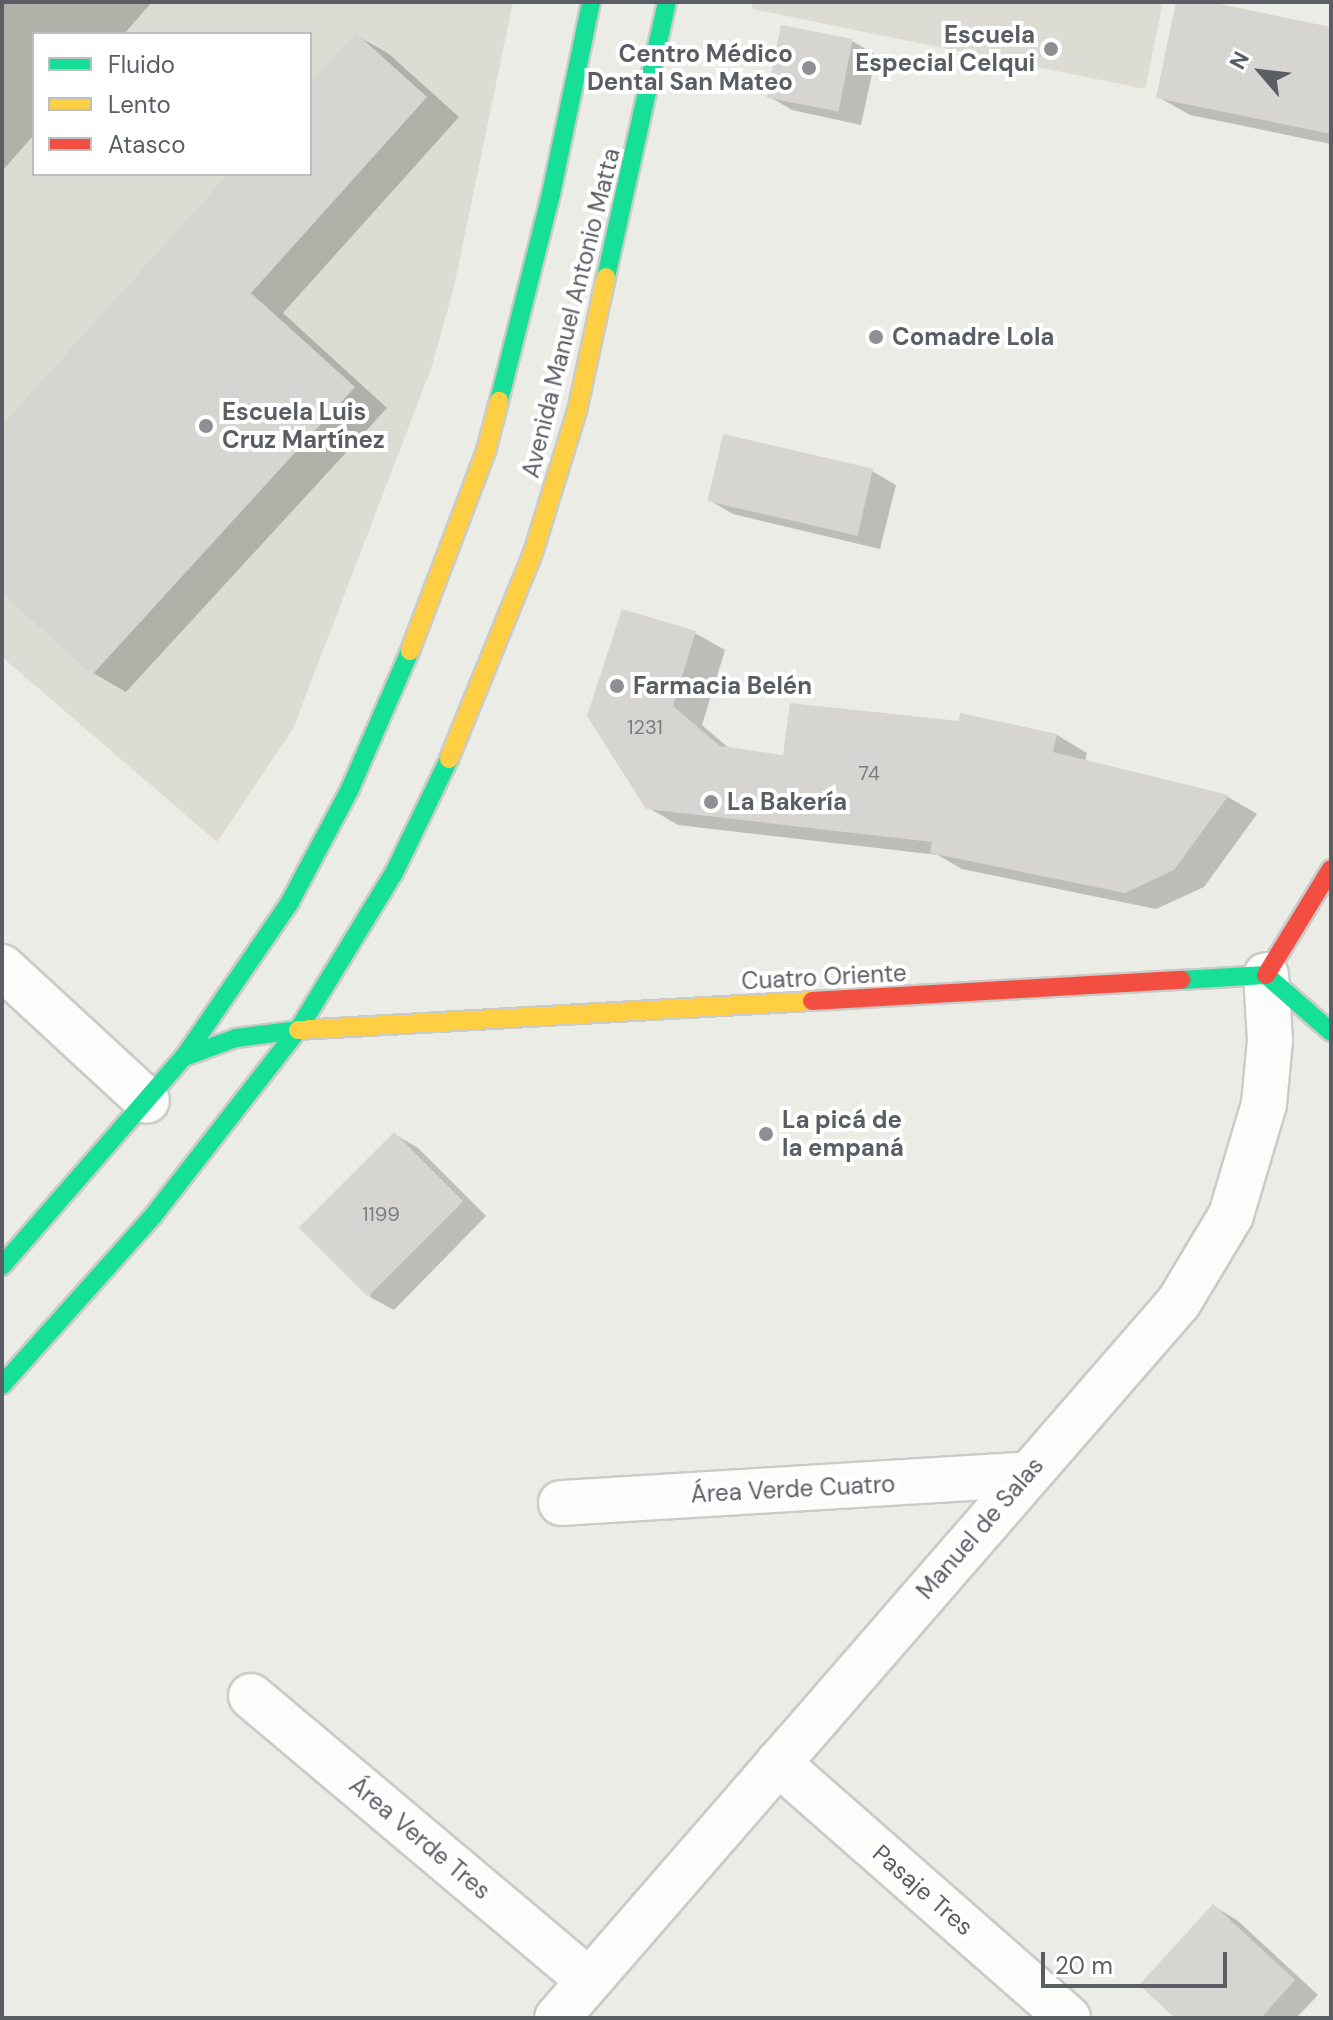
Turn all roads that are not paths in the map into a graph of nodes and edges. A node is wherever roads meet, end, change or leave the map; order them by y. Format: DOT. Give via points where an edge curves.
graph roads {
  1 [pos="591,2"];
  2 [pos="667,2"];
  3 [pos="1331,869"];
  4 [pos="2,967"];
  5 [pos="1266,975"];
  6 [pos="298,1030"];
  7 [pos="1331,1032"];
  8 [pos="184,1057"];
  9 [pos="147,1101"];
  10 [pos="2,1266"];
  11 [pos="2,1385"];
  12 [pos="1025,1475"];
  13 [pos="561,1503"];
  14 [pos="251,1696"];
  15 [pos="778,1763"];
  16 [pos="589,1981"];
  17 [pos="557,2018"];
  18 [pos="1068,2018"];
  1 -- 8 [label="main road, Avenida Manuel Antonio Matta" via="551,194 486,451 430,604 330,830 253,960"];
  2 -- 6 [label="main road, Avenida Manuel Antonio Matta" via="577,411 533,553 450,757 394,873"];
  3 -- 5 [label="main road"];
  4 -- 9 [label="street"];
  5 -- 6 [label="main road, Cuatro Oriente"];
  5 -- 7 [label="main road"];
  5 -- 12 [label="street, Manuel de Salas" via="1270,1040 1264,1104 1231,1215 1179,1302"];
  6 -- 8 [label="main road, Cuatro Oriente" via="236,1038"];
  6 -- 11 [label="main road, Avenida Manuel Antonio Matta" via="163,1205"];
  8 -- 9 [label="main road, Avenida Manuel Antonio Matta"];
  9 -- 10 [label="main road, Avenida Manuel Antonio Matta"];
  12 -- 13 [label="street, Área Verde Cuatro"];
  12 -- 15 [label="street, Manuel de Salas"];
  14 -- 16 [label="street, Área Verde Tres"];
  15 -- 16 [label="street, Manuel de Salas"];
  15 -- 18 [label="street, Pasaje Tres"];
  16 -- 17 [label="street, Manuel de Salas"];
}
